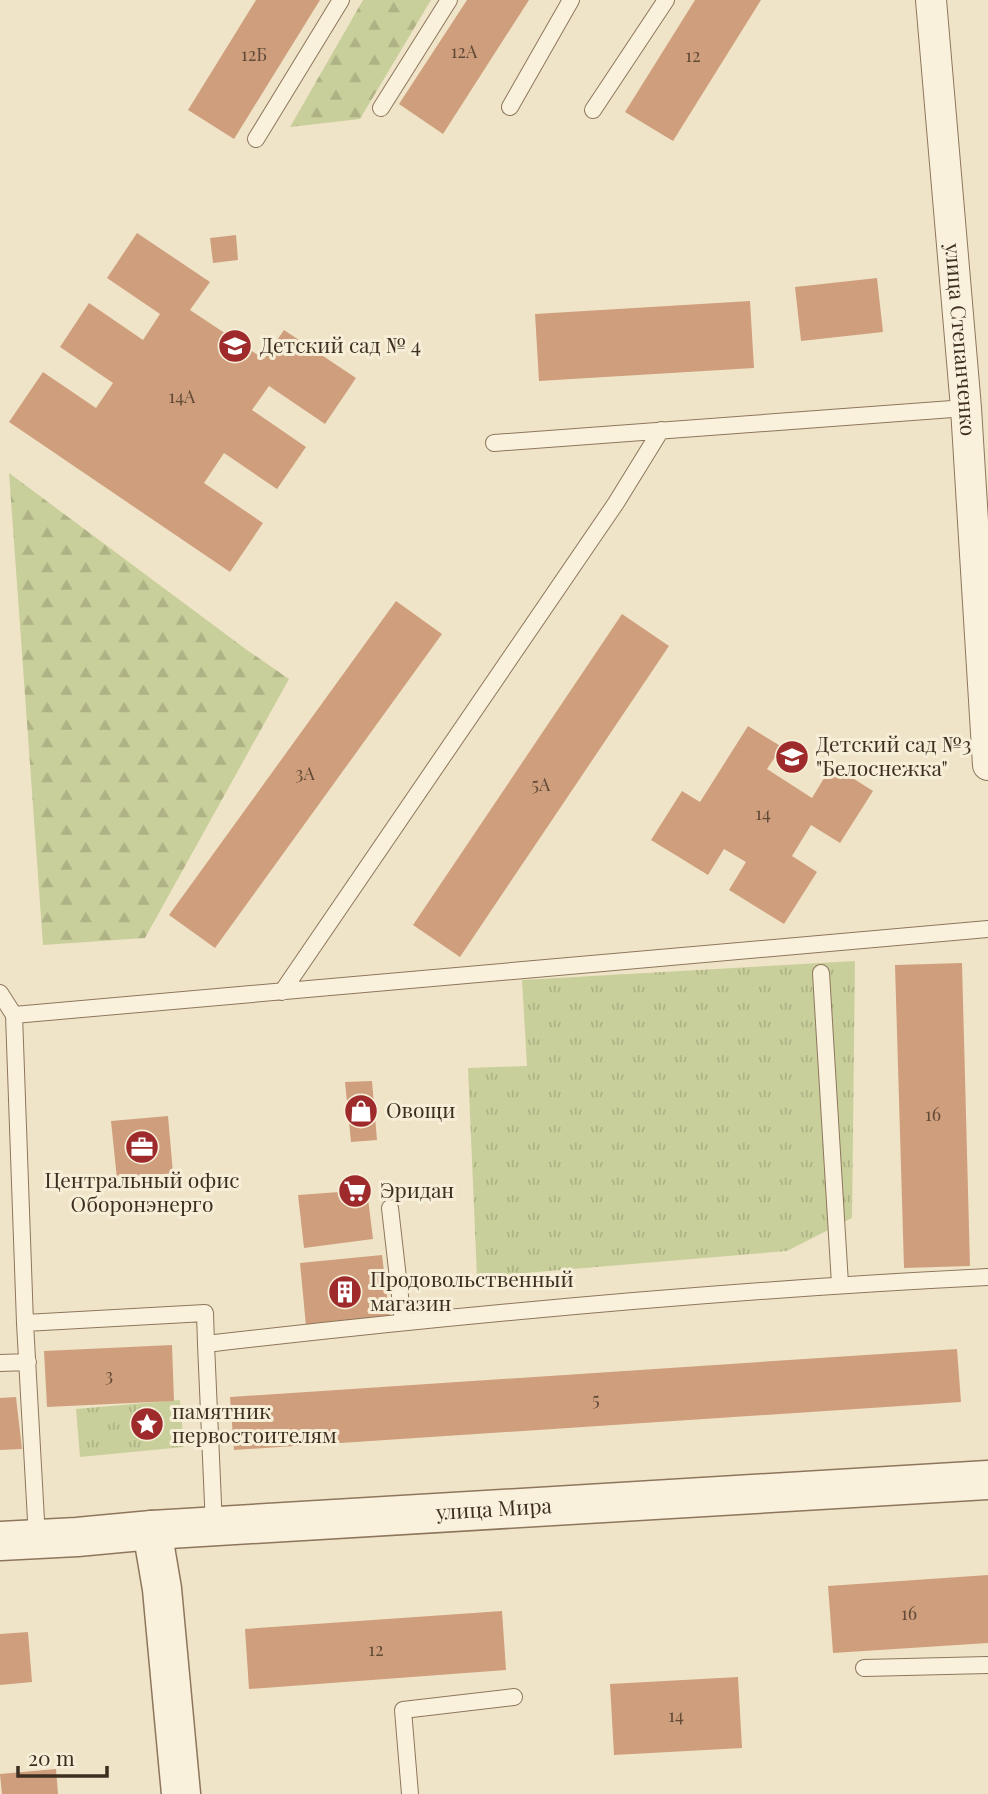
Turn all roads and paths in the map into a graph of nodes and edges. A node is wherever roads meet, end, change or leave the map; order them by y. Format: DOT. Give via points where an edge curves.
graph roads {
  1 [pos="341,0"];
  2 [pos="449,0"];
  3 [pos="571,0"];
  4 [pos="666,0"];
  5 [pos="931,0"];
  6 [pos="510,107"];
  7 [pos="380,108"];
  8 [pos="593,110"];
  9 [pos="256,139"];
  10 [pos="966,408"];
  11 [pos="661,430"];
  12 [pos="494,443"];
  13 [pos="988,765"];
  14 [pos="988,929"];
  15 [pos="821,973"];
  16 [pos="282,992"];
  17 [pos="0,993"];
  18 [pos="14,1015"];
  19 [pos="390,1208"];
  20 [pos="988,1277"];
  21 [pos="840,1284"];
  22 [pos="403,1322"];
  23 [pos="25,1323"];
  24 [pos="206,1344"];
  25 [pos="28,1362"];
  26 [pos="0,1363"];
  27 [pos="988,1480"];
  28 [pos="214,1527"];
  29 [pos="152,1530"];
  30 [pos="18,1539"];
  31 [pos="988,1665"];
  32 [pos="864,1668"];
  33 [pos="514,1697"];
  34 [pos="181,1794"];
  35 [pos="410,1794"];
  1 -- 9 [label="lane"];
  2 -- 7 [label="lane"];
  3 -- 6 [label="lane"];
  4 -- 8 [label="lane"];
  5 -- 10 [label="street, улица Степанченко"];
  10 -- 11 [label="lane"];
  10 -- 13 [label="street, улица Степанченко"];
  11 -- 12 [label="lane"];
  11 -- 16 [label="lane"];
  14 -- 16 [label="lane"];
  15 -- 21 [label="lane"];
  16 -- 18 [label="lane"];
  17 -- 18 [label="lane"];
  18 -- 23 [label="lane"];
  19 -- 22 [label="lane"];
  20 -- 21 [label="lane"];
  21 -- 22 [label="lane"];
  22 -- 24 [label="lane"];
  23 -- 24 [label="lane" via="205,1312"];
  23 -- 25 [label="lane"];
  24 -- 28 [label="lane"];
  25 -- 26 [label="lane"];
  25 -- 30 [label="lane"];
  27 -- 28 [label="street, улица Мира"];
  28 -- 29 [label="street, улица Мира"];
  29 -- 30 [label="street, улица Мира"];
  29 -- 34 [label="street"];
  31 -- 32 [label="lane"];
  33 -- 35 [label="lane" via="403,1710"];
}
